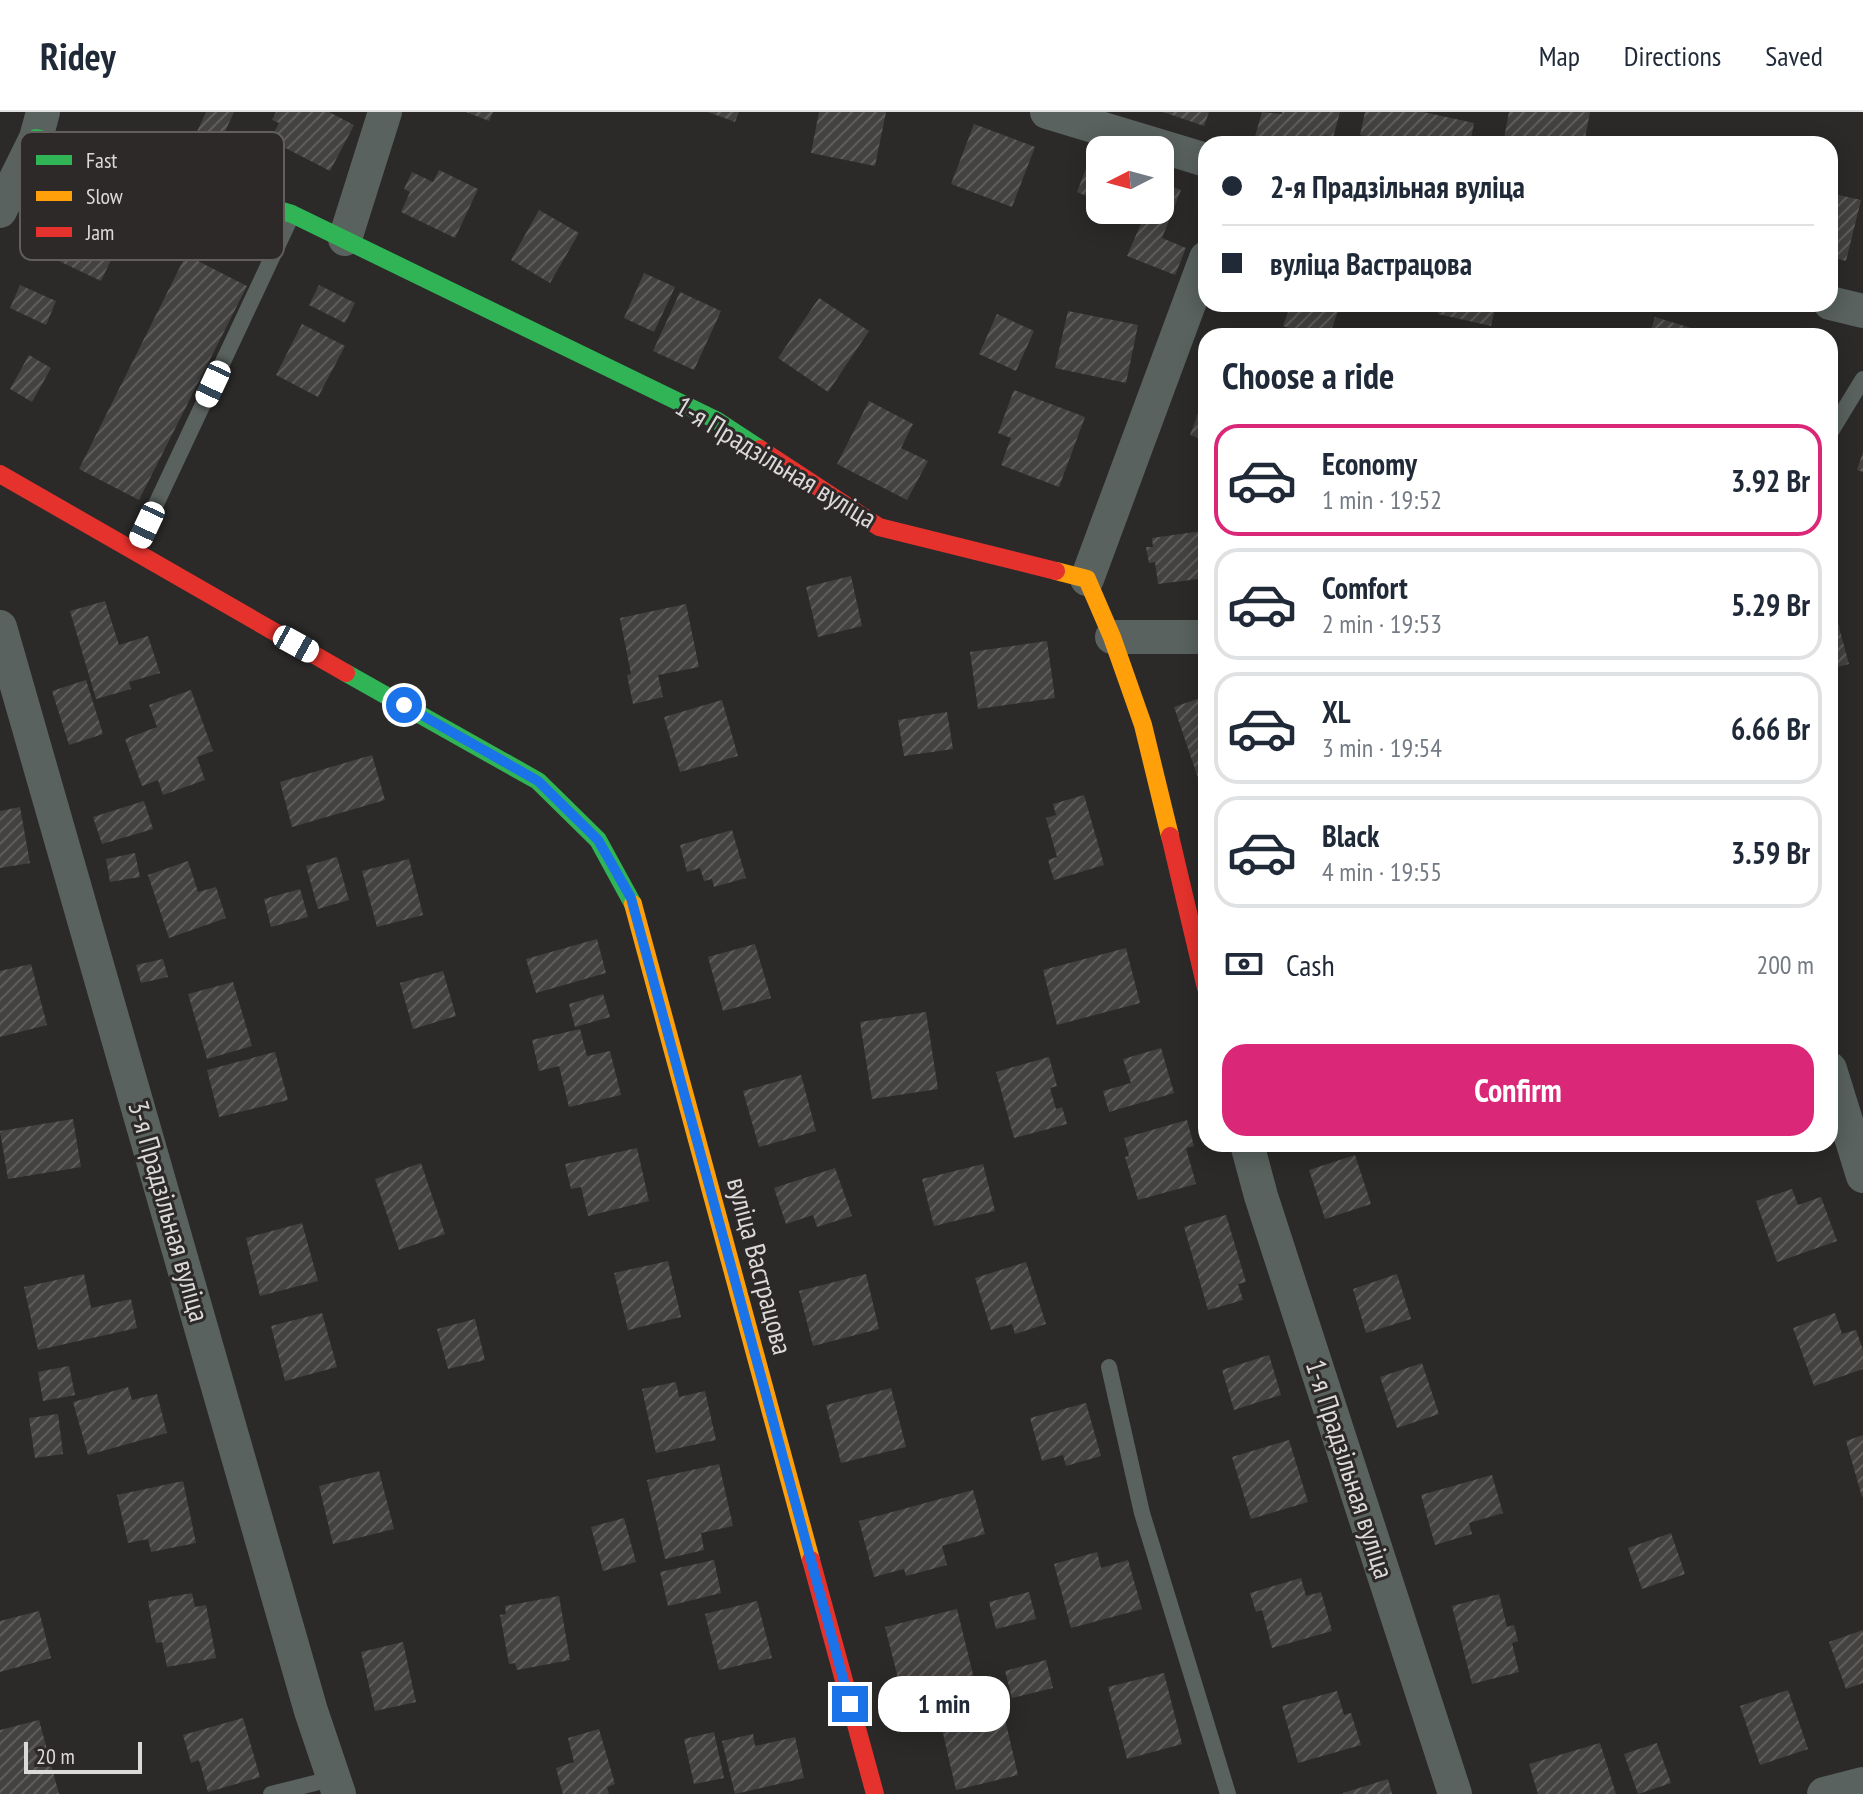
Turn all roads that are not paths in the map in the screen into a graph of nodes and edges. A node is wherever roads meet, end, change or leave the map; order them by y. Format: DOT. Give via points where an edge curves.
graph roads {
  1 [pos="385,112"];
  2 [pos="1047,112"];
  3 [pos="40,125"];
  4 [pos="60,132"];
  5 [pos="1198,158"];
  6 [pos="20,168"];
  7 [pos="0,211"];
  8 [pos="284,211"];
  9 [pos="292,214"];
  10 [pos="284,231"];
  11 [pos="345,239"];
  12 [pos="271,260"];
  13 [pos="1198,280"];
  14 [pos="1838,305"];
  15 [pos="1863,311"];
  16 [pos="1863,379"];
  17 [pos="1838,420"];
  18 [pos="0,474"];
  19 [pos="134,553"];
  20 [pos="1087,579"];
  21 [pos="0,627"];
  22 [pos="1112,637"];
  23 [pos="1198,637"];
  24 [pos="1198,955"];
  25 [pos="1838,1095"];
  26 [pos="1249,1152"];
  27 [pos="1863,1176"];
  28 [pos="1109,1367"];
  29 [pos="1863,1784"];
  30 [pos="337,1786"];
  31 [pos="271,1794"];
  32 [pos="875,1794"];
  33 [pos="1228,1794"];
  34 [pos="1455,1794"];
  35 [pos="1824,1794"];
  1 -- 11 [label="street"];
  2 -- 5 [label="street"];
  3 -- 4 [label="street, 1-я Прадзільная вуліца"];
  6 -- 7 [label="street"];
  8 -- 9 [label="street, 1-я Прадзільная вуліца"];
  9 -- 10 [label="lane"];
  9 -- 11 [label="street, 1-я Прадзільная вуліца"];
  11 -- 20 [label="street, 1-я Прадзільная вуліца" via="716,420 879,527"];
  12 -- 19 [label="lane"];
  13 -- 20 [label="street"];
  14 -- 15 [label="street"];
  16 -- 17 [label="lane"];
  18 -- 19 [label="street, вуліца Вастрацова"];
  19 -- 32 [label="street, вуліца Вастрацова" via="538,781 598,840 631,898"];
  20 -- 22 [label="street"];
  21 -- 30 [label="street, 3-я Прадзільная вуліца" via="311,1711"];
  22 -- 23 [label="street"];
  22 -- 24 [label="street" via="1143,725"];
  25 -- 27 [label="street"];
  26 -- 34 [label="street, 1-я Прадзільная вуліца"];
  28 -- 33 [label="lane" via="1142,1513"];
  29 -- 35 [label="street"];
  30 -- 31 [label="lane"];
}
